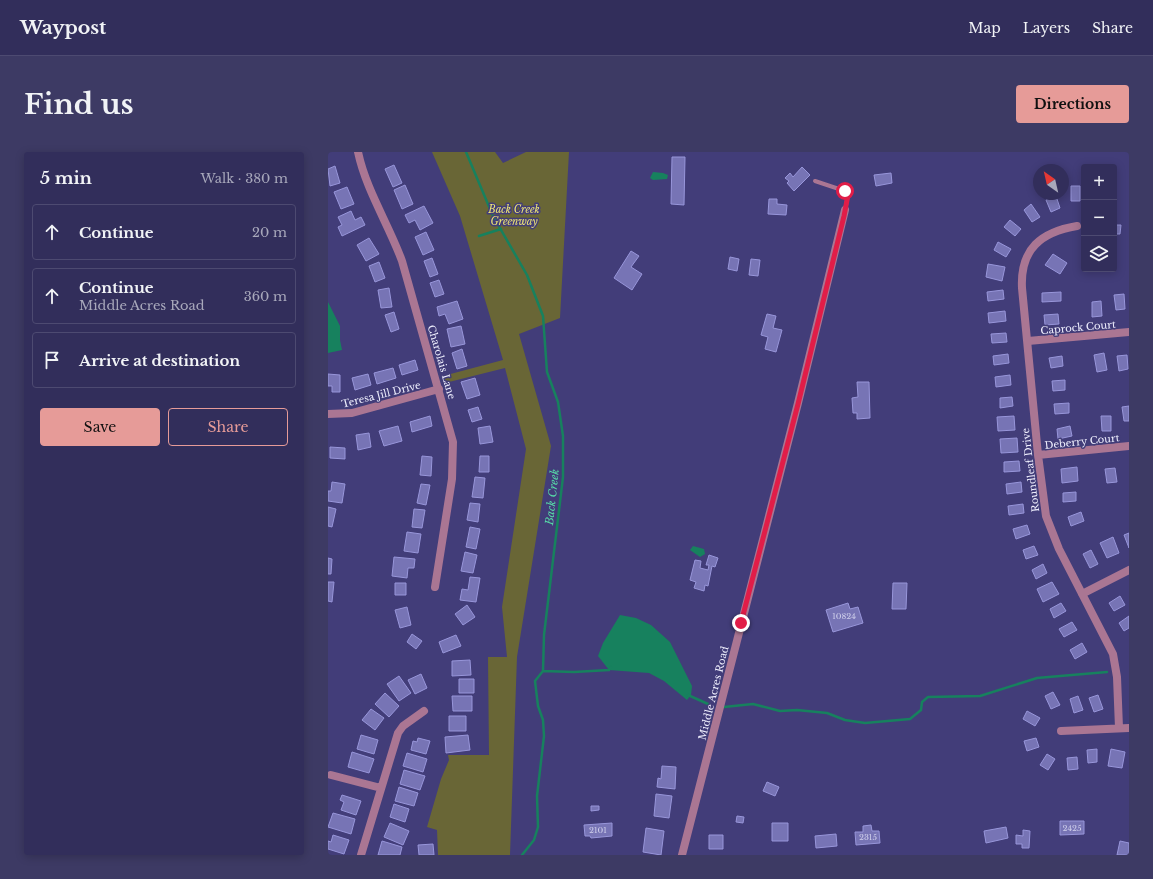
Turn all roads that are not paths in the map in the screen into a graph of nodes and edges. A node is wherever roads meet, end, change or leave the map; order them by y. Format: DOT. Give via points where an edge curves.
graph roads {
  1 [pos="358,152"];
  2 [pos="815,181"];
  3 [pos="844,210"];
  4 [pos="1077,226"];
  5 [pos="1129,332"];
  6 [pos="1028,341"];
  7 [pos="439,389"];
  8 [pos="328,414"];
  9 [pos="1129,446"];
  10 [pos="1038,455"];
  11 [pos="1129,570"];
  12 [pos="435,587"];
  13 [pos="1082,594"];
  14 [pos="424,712"];
  15 [pos="1119,728"];
  16 [pos="1129,728"];
  17 [pos="1061,731"];
  18 [pos="332,775"];
  19 [pos="381,788"];
  20 [pos="361,855"];
  21 [pos="682,855"];
  1 -- 7 [label="street, Charolais Lane" via="361,167 402,261"];
  2 -- 3 [label="lane" via="845,191 848,195"];
  3 -- 21 [label="street, Middle Acres Road" via="798,404"];
  4 -- 6 [label="street, Roundleaf Drive" via="1048,234 1035,244 1023,267"];
  5 -- 6 [label="street, Caprock Court"];
  6 -- 10 [label="street, Roundleaf Drive"];
  7 -- 8 [label="street, Teresa Jill Drive" via="352,413"];
  7 -- 12 [label="street, Charolais Lane" via="451,429 454,460"];
  9 -- 10 [label="street, Deberry Court"];
  10 -- 13 [label="street, Roundleaf Drive" via="1043,503 1048,523"];
  11 -- 13 [label="street"];
  13 -- 15 [label="street, Roundleaf Drive" via="1113,654 1117,677"];
  14 -- 19 [label="street" via="403,726 398,733"];
  15 -- 16 [label="street"];
  15 -- 17 [label="street"];
  18 -- 19 [label="street"];
  19 -- 20 [label="street"];
}
